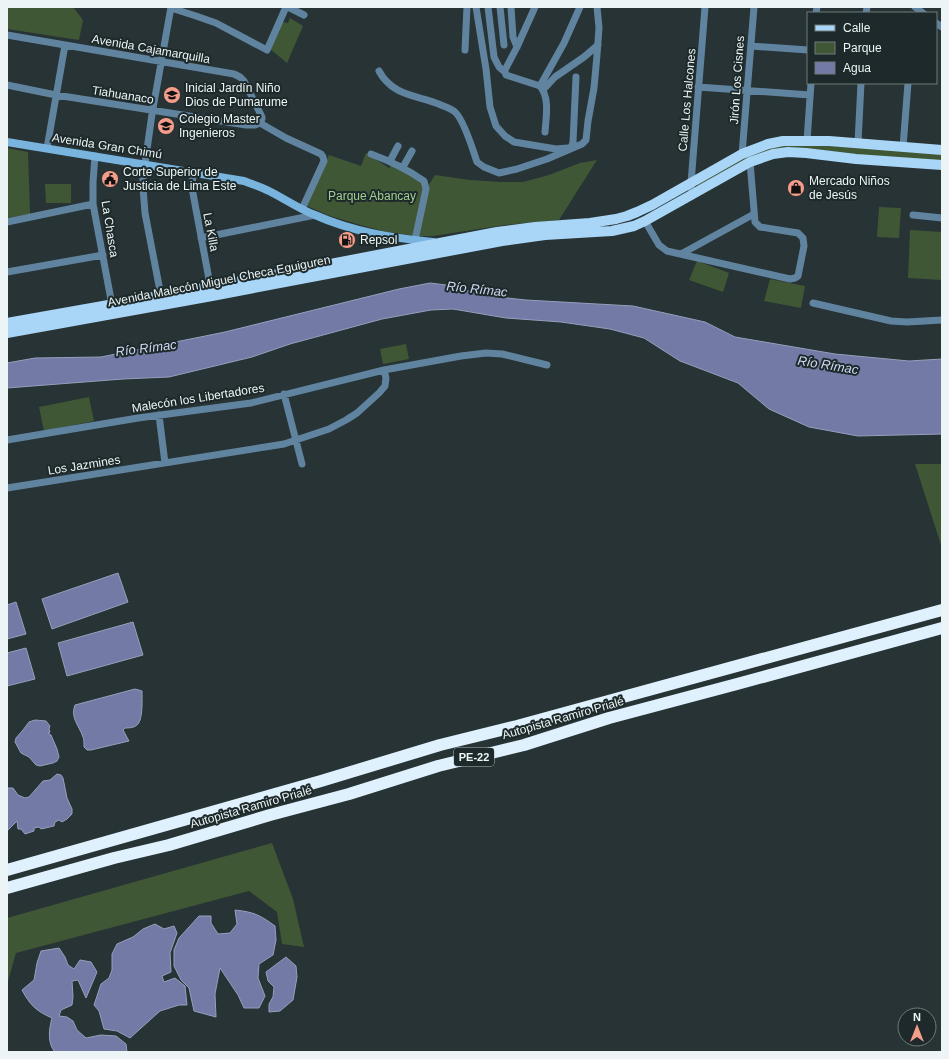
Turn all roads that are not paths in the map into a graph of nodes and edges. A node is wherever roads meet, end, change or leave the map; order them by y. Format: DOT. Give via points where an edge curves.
graph roads {
  1 [pos="287,7"];
  2 [pos="467,7"];
  3 [pos="476,7"];
  4 [pos="488,7"];
  5 [pos="500,7"];
  6 [pos="511,7"];
  7 [pos="535,7"];
  8 [pos="580,7"];
  9 [pos="597,7"];
  10 [pos="706,7"];
  11 [pos="754,7"];
  12 [pos="171,8"];
  13 [pos="304,15"];
  14 [pos="7,35"];
  15 [pos="65,45"];
  16 [pos="504,45"];
  17 [pos="598,45"];
  18 [pos="751,46"];
  19 [pos="517,48"];
  20 [pos="466,50"];
  21 [pos="807,50"];
  22 [pos="162,62"];
  23 [pos="379,71"];
  24 [pos="505,71"];
  25 [pos="576,77"];
  26 [pos="811,84"];
  27 [pos="861,84"];
  28 [pos="908,84"];
  29 [pos="7,85"];
  30 [pos="698,87"];
  31 [pos="541,88"];
  32 [pos="747,90"];
  33 [pos="56,95"];
  34 [pos="810,95"];
  35 [pos="153,111"];
  36 [pos="260,123"];
  37 [pos="545,132"];
  38 [pos="807,140"];
  39 [pos="7,142"];
  40 [pos="858,143"];
  41 [pos="398,146"];
  42 [pos="903,147"];
  43 [pos="47,148"];
  44 [pos="571,148"];
  45 [pos="942,150"];
  46 [pos="412,151"];
  47 [pos="371,154"];
  48 [pos="742,154"];
  49 [pos="95,156"];
  50 [pos="390,161"];
  51 [pos="750,162"];
  52 [pos="144,164"];
  53 [pos="942,165"];
  54 [pos="403,167"];
  55 [pos="193,173"];
  56 [pos="691,183"];
  57 [pos="692,195"];
  58 [pos="93,204"];
  59 [pos="302,209"];
  60 [pos="754,214"];
  61 [pos="315,215"];
  62 [pos="913,215"];
  63 [pos="942,218"];
  64 [pos="645,221"];
  65 [pos="7,222"];
  66 [pos="201,238"];
  67 [pos="415,240"];
  68 [pos="444,243"];
  69 [pos="478,245"];
  70 [pos="681,254"];
  71 [pos="102,255"];
  72 [pos="7,272"];
  73 [pos="211,292"];
  74 [pos="161,296"];
  75 [pos="813,303"];
  76 [pos="112,305"];
  77 [pos="942,320"];
  78 [pos="7,323"];
  79 [pos="7,333"];
  80 [pos="547,365"];
  81 [pos="384,370"];
  82 [pos="284,394"];
  83 [pos="159,415"];
  84 [pos="7,440"];
  85 [pos="296,440"];
  86 [pos="165,463"];
  87 [pos="302,464"];
  88 [pos="7,488"];
  89 [pos="942,610"];
  90 [pos="942,628"];
  91 [pos="7,870"];
  92 [pos="7,888"];
  1 -- 12 [label="street" via="267,50 216,23"];
  1 -- 13 [label="street"];
  2 -- 20 [label="street"];
  3 -- 44 [label="street" via="490,107 496,126 514,142"];
  4 -- 24 [label="street" via="494,57 499,67"];
  5 -- 16 [label="street"];
  6 -- 19 [label="street" via="513,37"];
  7 -- 19 [label="street"];
  8 -- 31 [label="street"];
  9 -- 17 [label="street"];
  10 -- 30 [label="street, Calle Los Halcones"];
  11 -- 18 [label="street, Jirón Los Cisnes"];
  12 -- 22 [label="street"];
  14 -- 15 [label="street, Avenida Cajamarquilla"];
  15 -- 22 [label="street, Avenida Cajamarquilla"];
  15 -- 33 [label="street"];
  17 -- 31 [label="street"];
  17 -- 44 [label="street" via="586,140"];
  18 -- 21 [label="street"];
  18 -- 32 [label="street, Jirón Los Cisnes"];
  19 -- 24 [label="street"];
  22 -- 35 [label="street"];
  22 -- 36 [label="street, Avenida Cajamarquilla" via="240,77 262,117"];
  23 -- 44 [label="street" via="390,86 402,93 426,99 454,111 461,118 477,162 484,167 499,173 547,159"];
  24 -- 31 [label="street" via="506,75"];
  25 -- 44 [label="street"];
  26 -- 34 [label="street"];
  27 -- 40 [label="street"];
  28 -- 42 [label="street"];
  29 -- 33 [label="street, Tiahuanaco"];
  30 -- 32 [label="street"];
  30 -- 56 [label="street, Calle Los Halcones"];
  31 -- 37 [label="street" via="546,102"];
  32 -- 34 [label="street"];
  32 -- 48 [label="street, Jirón Los Cisnes"];
  33 -- 35 [label="street, Tiahuanaco"];
  33 -- 43 [label="street"];
  34 -- 38 [label="street"];
  35 -- 36 [label="street, Tiahuanaco" via="246,125"];
  35 -- 52 [label="street"];
  36 -- 59 [label="street" via="323,157 324,161"];
  38 -- 40 [label="main road, Avenida Malecón Miguel Checa Eguiguren"];
  38 -- 48 [label="main road, Avenida Malecón Miguel Checa Eguiguren" via="768,144"];
  39 -- 43 [label="street, Avenida Gran Chimú"];
  40 -- 42 [label="main road, Avenida Malecón Miguel Checa Eguiguren"];
  41 -- 50 [label="street"];
  42 -- 45 [label="main road, Avenida Malecón Miguel Checa Eguiguren"];
  43 -- 49 [label="street, Avenida Gran Chimú"];
  46 -- 54 [label="street"];
  47 -- 50 [label="street"];
  48 -- 56 [label="main road, Avenida Malecón Miguel Checa Eguiguren"];
  49 -- 52 [label="street, Avenida Gran Chimú"];
  49 -- 58 [label="street, La Chasca"];
  50 -- 54 [label="street"];
  51 -- 53 [label="main road, Avenida Malecón Miguel Checa Eguiguren" via="788,152"];
  51 -- 57 [label="main road, Avenida Malecón Miguel Checa Eguiguren"];
  51 -- 60 [label="street"];
  52 -- 55 [label="street, Avenida Gran Chimú"];
  52 -- 74 [label="street" via="144,200"];
  54 -- 67 [label="street" via="424,181 426,187"];
  55 -- 59 [label="street, Avenida Gran Chimú" via="250,183"];
  55 -- 66 [label="street, La Killa" via="192,188"];
  56 -- 57 [label="street, Calle Los Halcones"];
  56 -- 68 [label="main road, Avenida Malecón Miguel Checa Eguiguren" via="638,212 616,219 496,232"];
  57 -- 64 [label="main road, Avenida Malecón Miguel Checa Eguiguren"];
  58 -- 65 [label="street"];
  58 -- 71 [label="street, La Chasca"];
  59 -- 61 [label="street, Avenida Gran Chimú"];
  60 -- 70 [label="street"];
  60 -- 70 [label="street" via="755,222 760,227 798,233 803,238 804,246 798,276 790,279"];
  61 -- 66 [label="street"];
  61 -- 67 [label="street, Avenida Gran Chimú" via="360,231"];
  62 -- 63 [label="street"];
  64 -- 69 [label="main road, Avenida Malecón Miguel Checa Eguiguren" via="612,232 545,235"];
  64 -- 70 [label="street" via="662,248"];
  66 -- 73 [label="street, La Killa"];
  67 -- 68 [label="street, Avenida Gran Chimú"];
  68 -- 69 [label="street, Avenida Gran Chimú"];
  68 -- 73 [label="main road, Avenida Malecón Miguel Checa Eguiguren"];
  69 -- 73 [label="main road, Avenida Malecón Miguel Checa Eguiguren"];
  71 -- 72 [label="street"];
  71 -- 76 [label="street, La Chasca"];
  73 -- 74 [label="main road, Avenida Malecón Miguel Checa Eguiguren"];
  73 -- 79 [label="main road, Avenida Malecón Miguel Checa Eguiguren"];
  74 -- 76 [label="main road, Avenida Malecón Miguel Checa Eguiguren"];
  75 -- 77 [label="street" via="891,321"];
  76 -- 78 [label="main road, Avenida Malecón Miguel Checa Eguiguren"];
  80 -- 81 [label="street, Malecón los Libertadores" via="502,354 486,353"];
  81 -- 82 [label="street, Malecón los Libertadores"];
  81 -- 85 [label="street, Los Jazmines" via="385,386 357,413 329,428"];
  82 -- 83 [label="street, Malecón los Libertadores" via="251,403"];
  82 -- 85 [label="street"];
  83 -- 84 [label="street, Malecón los Libertadores"];
  83 -- 86 [label="street"];
  85 -- 86 [label="street, Los Jazmines"];
  85 -- 87 [label="street"];
  86 -- 88 [label="street, Los Jazmines"];
  89 -- 91 [label="highway, Autopista Ramiro Prialé / PE-22" via="440,745 321,782"];
  90 -- 92 [label="highway, Autopista Ramiro Prialé / PE-22" via="609,718 169,845"];
}
